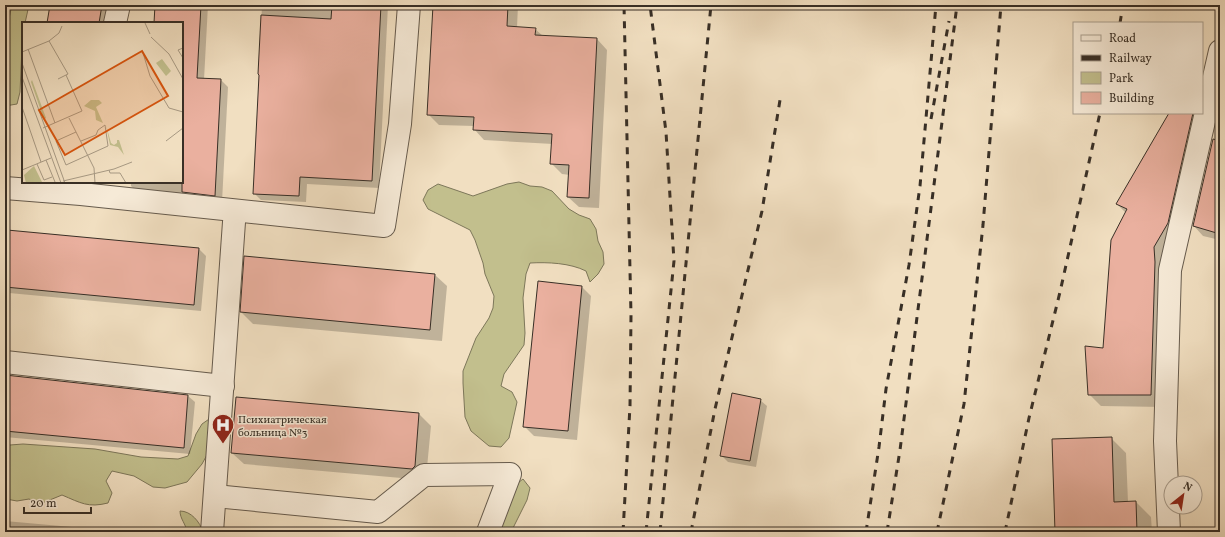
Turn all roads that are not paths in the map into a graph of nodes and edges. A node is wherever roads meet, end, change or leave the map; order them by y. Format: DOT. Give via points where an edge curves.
graph roads {
  1 [pos="119,5"];
  2 [pos="409,5"];
  3 [pos="115,22"];
  4 [pos="1220,51"];
  5 [pos="5,188"];
  6 [pos="83,188"];
  7 [pos="234,222"];
  8 [pos="5,362"];
  9 [pos="223,386"];
  10 [pos="216,496"];
  11 [pos="212,532"];
  12 [pos="488,532"];
  13 [pos="1169,532"];
  1 -- 3 [label="lane"];
  2 -- 6 [label="lane" via="400,124 384,226"];
  4 -- 13 [label="lane" via="1170,270 1165,441"];
  5 -- 6 [label="lane"];
  7 -- 9 [label="lane"];
  8 -- 9 [label="lane"];
  9 -- 10 [label="lane"];
  10 -- 11 [label="lane"];
  10 -- 12 [label="lane" via="378,512 424,475 510,474"];
}
